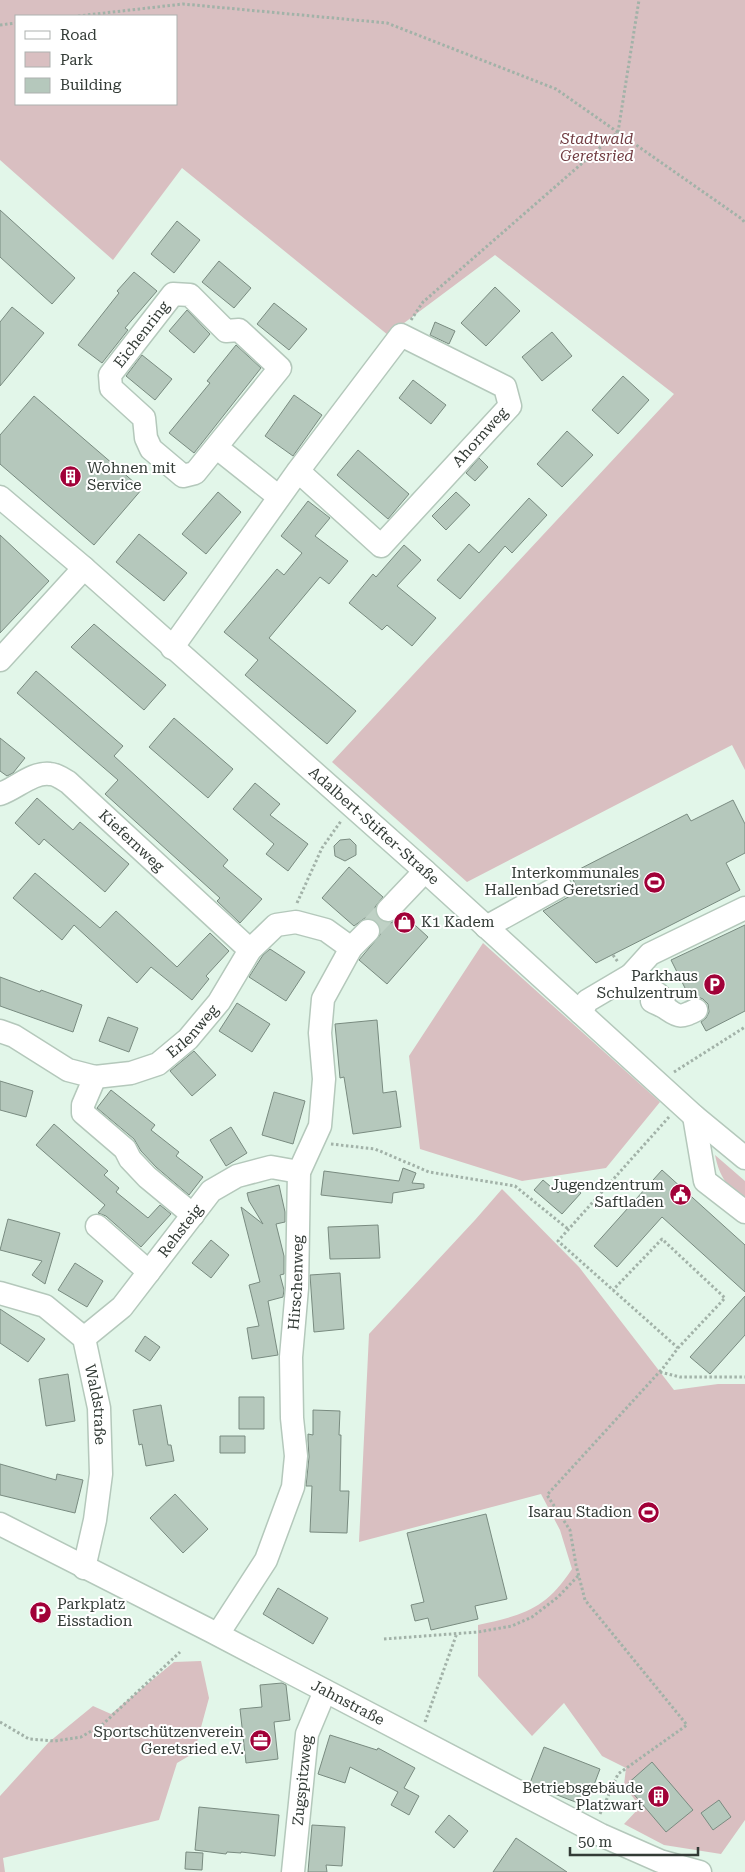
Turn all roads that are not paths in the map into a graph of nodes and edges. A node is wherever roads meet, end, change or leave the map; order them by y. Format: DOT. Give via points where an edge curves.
graph roads {
  1 [pos="216,447"];
  2 [pos="298,471"];
  3 [pos="279,497"];
  4 [pos="0,498"];
  5 [pos="84,568"];
  6 [pos="172,648"];
  7 [pos="0,660"];
  8 [pos="0,794"];
  9 [pos="425,871"];
  10 [pos="560,886"];
  11 [pos="745,908"];
  12 [pos="388,910"];
  13 [pos="486,927"];
  14 [pos="368,931"];
  15 [pos="351,948"];
  16 [pos="250,950"];
  17 [pos="637,980"];
  18 [pos="696,1010"];
  19 [pos="581,1013"];
  20 [pos="0,1031"];
  21 [pos="95,1077"];
  22 [pos="694,1116"];
  23 [pos="745,1158"];
  24 [pos="299,1172"];
  25 [pos="745,1212"];
  26 [pos="193,1215"];
  27 [pos="97,1226"];
  28 [pos="148,1272"];
  29 [pos="0,1294"];
  30 [pos="84,1338"];
  31 [pos="0,1524"];
  32 [pos="84,1568"];
  33 [pos="218,1634"];
  34 [pos="325,1691"];
  35 [pos="659,1866"];
  36 [pos="293,1872"];
  37 [pos="700,1872"];
  1 -- 1 [label="street, Eichenring" via="280,368 239,330 226,331 190,295 173,294 110,375 111,388 144,418 150,449 183,476 195,473"];
  1 -- 3 [label="street"];
  2 -- 2 [label="street, Ahornweg" via="401,335 505,387 510,406 381,546"];
  2 -- 3 [label="street, Ahornweg"];
  3 -- 6 [label="street, Ahornweg"];
  4 -- 5 [label="street, Adalbert-Stifter-Straße"];
  5 -- 6 [label="street, Adalbert-Stifter-Straße"];
  5 -- 7 [label="street"];
  6 -- 9 [label="street, Adalbert-Stifter-Straße"];
  8 -- 16 [label="street, Kiefernweg" via="13,790 32,776 51,774 68,782"];
  9 -- 12 [label="street"];
  9 -- 13 [label="street, Adalbert-Stifter-Straße"];
  10 -- 13 [label="street"];
  11 -- 17 [label="street" via="650,954"];
  13 -- 19 [label="street, Adalbert-Stifter-Straße"];
  14 -- 15 [label="street, Hirschenweg"];
  15 -- 16 [label="street, Erlenweg" via="326,930 296,922 276,925"];
  15 -- 24 [label="street, Hirschenweg" via="323,999 320,1033 324,1079 320,1126"];
  16 -- 21 [label="street, Erlenweg" via="219,1002 188,1039 158,1064"];
  17 -- 18 [label="street" via="656,991 665,1007 676,1016"];
  17 -- 19 [label="street" via="587,1001"];
  19 -- 22 [label="street, Adalbert-Stifter-Straße"];
  20 -- 21 [label="street, Erlenweg" via="14,1036 68,1070"];
  21 -- 26 [label="street" via="83,1105 83,1113 125,1149 147,1177"];
  22 -- 23 [label="street, Adalbert-Stifter-Straße"];
  22 -- 25 [label="street" via="705,1181"];
  24 -- 26 [label="street, Rehsteig" via="271,1167 238,1176 212,1191"];
  24 -- 33 [label="street, Hirschenweg" via="297,1288 291,1357 296,1456 293,1487 266,1560"];
  26 -- 28 [label="street, Rehsteig"];
  27 -- 28 [label="street"];
  28 -- 30 [label="street, Rehsteig" via="122,1307"];
  29 -- 30 [label="street" via="46,1306"];
  30 -- 32 [label="street, Waldstraße" via="99,1408 101,1474"];
  31 -- 32 [label="street, Jahnstraße"];
  32 -- 33 [label="street, Jahnstraße"];
  33 -- 34 [label="street, Jahnstraße"];
  34 -- 35 [label="street, Jahnstraße"];
  34 -- 36 [label="street, Zugspitzweg" via="307,1734"];
  35 -- 37 [label="street, Jahnstraße"];
}
